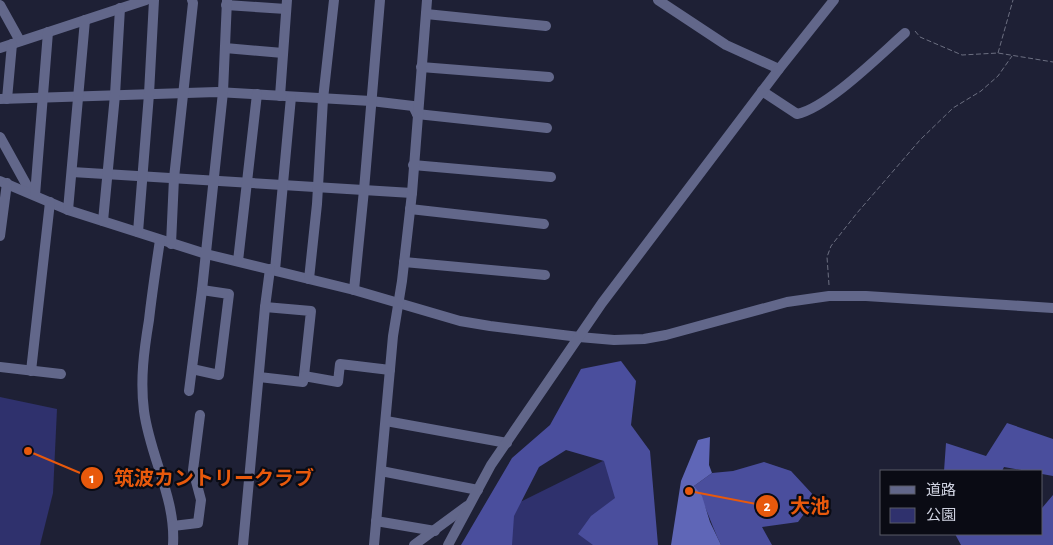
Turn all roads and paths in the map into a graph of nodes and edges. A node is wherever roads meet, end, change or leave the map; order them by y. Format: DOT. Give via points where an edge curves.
graph roads {
  1 [pos="146,0"];
  2 [pos="154,0"];
  3 [pos="192,0"];
  4 [pos="334,0"];
  5 [pos="380,0"];
  6 [pos="427,0"];
  7 [pos="658,0"];
  8 [pos="834,0"];
  9 [pos="1013,0"];
  10 [pos="227,3"];
  11 [pos="286,4"];
  12 [pos="0,5"];
  13 [pos="120,8"];
  14 [pos="426,14"];
  15 [pos="85,20"];
  16 [pos="546,26"];
  17 [pos="48,32"];
  18 [pos="910,32"];
  19 [pos="16,42"];
  20 [pos="0,48"];
  21 [pos="225,48"];
  22 [pos="283,53"];
  23 [pos="998,53"];
  24 [pos="1012,56"];
  25 [pos="1053,62"];
  26 [pos="421,67"];
  27 [pos="779,69"];
  28 [pos="548,77"];
  29 [pos="762,91"];
  30 [pos="223,92"];
  31 [pos="184,93"];
  32 [pos="149,94"];
  33 [pos="257,94"];
  34 [pos="115,95"];
  35 [pos="78,96"];
  36 [pos="280,96"];
  37 [pos="42,97"];
  38 [pos="291,97"];
  39 [pos="4,99"];
  40 [pos="323,99"];
  41 [pos="371,101"];
  42 [pos="417,114"];
  43 [pos="547,128"];
  44 [pos="0,137"];
  45 [pos="414,165"];
  46 [pos="72,172"];
  47 [pos="108,174"];
  48 [pos="143,176"];
  49 [pos="551,177"];
  50 [pos="174,178"];
  51 [pos="214,181"];
  52 [pos="3,182"];
  53 [pos="248,183"];
  54 [pos="284,185"];
  55 [pos="318,187"];
  56 [pos="364,190"];
  57 [pos="412,193"];
  58 [pos="33,194"];
  59 [pos="50,202"];
  60 [pos="410,209"];
  61 [pos="68,210"];
  62 [pos="103,221"];
  63 [pos="544,224"];
  64 [pos="138,232"];
  65 [pos="0,236"];
  66 [pos="160,240"];
  67 [pos="171,244"];
  68 [pos="206,254"];
  69 [pos="238,261"];
  70 [pos="404,262"];
  71 [pos="273,270"];
  72 [pos="545,275"];
  73 [pos="309,279"];
  74 [pos="202,290"];
  75 [pos="354,290"];
  76 [pos="829,296"];
  77 [pos="399,302"];
  78 [pos="265,307"];
  79 [pos="1053,308"];
  80 [pos="579,337"];
  81 [pos="0,367"];
  82 [pos="192,369"];
  83 [pos="390,370"];
  84 [pos="31,371"];
  85 [pos="61,374"];
  86 [pos="304,376"];
  87 [pos="259,377"];
  88 [pos="189,391"];
  89 [pos="200,415"];
  90 [pos="386,421"];
  91 [pos="506,443"];
  92 [pos="381,471"];
  93 [pos="478,490"];
  94 [pos="470,503"];
  95 [pos="376,521"];
  96 [pos="173,526"];
  97 [pos="435,531"];
  98 [pos="173,545"];
  99 [pos="243,545"];
  100 [pos="374,545"];
  101 [pos="414,545"];
  102 [pos="448,545"];
  1 -- 13 [label="street"];
  2 -- 32 [label="street"];
  3 -- 31 [label="street"];
  4 -- 40 [label="street"];
  5 -- 41 [label="street"];
  6 -- 14 [label="street"];
  7 -- 27 [label="street" via="726,45"];
  8 -- 27 [label="street"];
  9 -- 23 [label="path"];
  10 -- 11 [label="street"];
  10 -- 21 [label="street"];
  11 -- 22 [label="street"];
  12 -- 19 [label="street"];
  13 -- 15 [label="street"];
  13 -- 34 [label="street"];
  14 -- 16 [label="street"];
  14 -- 26 [label="street"];
  15 -- 17 [label="street"];
  15 -- 35 [label="street"];
  17 -- 19 [label="street"];
  17 -- 37 [label="street"];
  18 -- 23 [label="path" via="962,54"];
  18 -- 29 [label="street" via="838,92 806,113 797,114"];
  19 -- 20 [label="street"];
  19 -- 39 [label="street"];
  21 -- 22 [label="street"];
  21 -- 30 [label="street"];
  22 -- 36 [label="street"];
  23 -- 24 [label="path"];
  24 -- 25 [label="path"];
  24 -- 76 [label="path" via="998,76 953,108 920,140 831,246 827,257"];
  26 -- 28 [label="street"];
  26 -- 42 [label="street"];
  27 -- 29 [label="street"];
  29 -- 80 [label="street"];
  30 -- 31 [label="street"];
  30 -- 33 [label="street"];
  30 -- 51 [label="street"];
  31 -- 32 [label="street"];
  31 -- 50 [label="street"];
  32 -- 34 [label="street"];
  32 -- 48 [label="street"];
  33 -- 36 [label="street"];
  33 -- 53 [label="street"];
  34 -- 35 [label="street"];
  34 -- 47 [label="street"];
  35 -- 37 [label="street"];
  35 -- 46 [label="street"];
  36 -- 38 [label="street"];
  37 -- 39 [label="street"];
  37 -- 58 [label="street"];
  38 -- 40 [label="street"];
  38 -- 54 [label="street"];
  40 -- 41 [label="street"];
  40 -- 55 [label="street"];
  41 -- 42 [label="street" via="412,106"];
  41 -- 56 [label="street"];
  42 -- 43 [label="street"];
  42 -- 45 [label="street"];
  44 -- 58 [label="street"];
  45 -- 49 [label="street"];
  45 -- 57 [label="street"];
  46 -- 47 [label="street"];
  46 -- 61 [label="street"];
  47 -- 48 [label="street"];
  47 -- 62 [label="street"];
  48 -- 50 [label="street"];
  48 -- 64 [label="street"];
  50 -- 51 [label="street"];
  50 -- 67 [label="street"];
  51 -- 53 [label="street"];
  51 -- 68 [label="street"];
  52 -- 58 [label="street"];
  52 -- 65 [label="street"];
  53 -- 54 [label="street"];
  53 -- 69 [label="street"];
  54 -- 55 [label="street"];
  54 -- 71 [label="street"];
  55 -- 56 [label="street"];
  55 -- 73 [label="street"];
  56 -- 57 [label="street"];
  56 -- 75 [label="street"];
  57 -- 60 [label="street"];
  58 -- 59 [label="street"];
  59 -- 61 [label="street"];
  59 -- 84 [label="street"];
  60 -- 63 [label="street"];
  60 -- 70 [label="street"];
  61 -- 62 [label="street"];
  62 -- 64 [label="street"];
  64 -- 66 [label="street"];
  66 -- 67 [label="street"];
  66 -- 96 [label="street" via="143,360 142,390 148,437 167,493"];
  67 -- 68 [label="street"];
  68 -- 69 [label="street"];
  68 -- 74 [label="street"];
  69 -- 71 [label="street"];
  70 -- 72 [label="street"];
  70 -- 77 [label="street"];
  71 -- 73 [label="street"];
  71 -- 78 [label="street"];
  73 -- 75 [label="street"];
  74 -- 82 [label="street"];
  74 -- 82 [label="street" via="229,294 219,374"];
  75 -- 77 [label="street"];
  76 -- 79 [label="street"];
  76 -- 80 [label="street" via="787,302 644,339"];
  77 -- 80 [label="street" via="468,322"];
  77 -- 83 [label="street"];
  78 -- 86 [label="street" via="311,311"];
  78 -- 87 [label="street"];
  80 -- 91 [label="street"];
  81 -- 84 [label="street"];
  82 -- 88 [label="street"];
  83 -- 86 [label="street" via="340,364 338,382"];
  83 -- 90 [label="street"];
  84 -- 85 [label="street"];
  86 -- 87 [label="street" via="303,382"];
  87 -- 99 [label="street"];
  89 -- 96 [label="street" via="193,470 201,500 198,523"];
  90 -- 91 [label="street"];
  90 -- 92 [label="street"];
  91 -- 93 [label="street"];
  92 -- 93 [label="street"];
  92 -- 95 [label="street"];
  93 -- 94 [label="street"];
  94 -- 97 [label="street"];
  94 -- 102 [label="street"];
  95 -- 97 [label="street"];
  95 -- 100 [label="street"];
  96 -- 98 [label="street"];
  97 -- 101 [label="street"];
}
